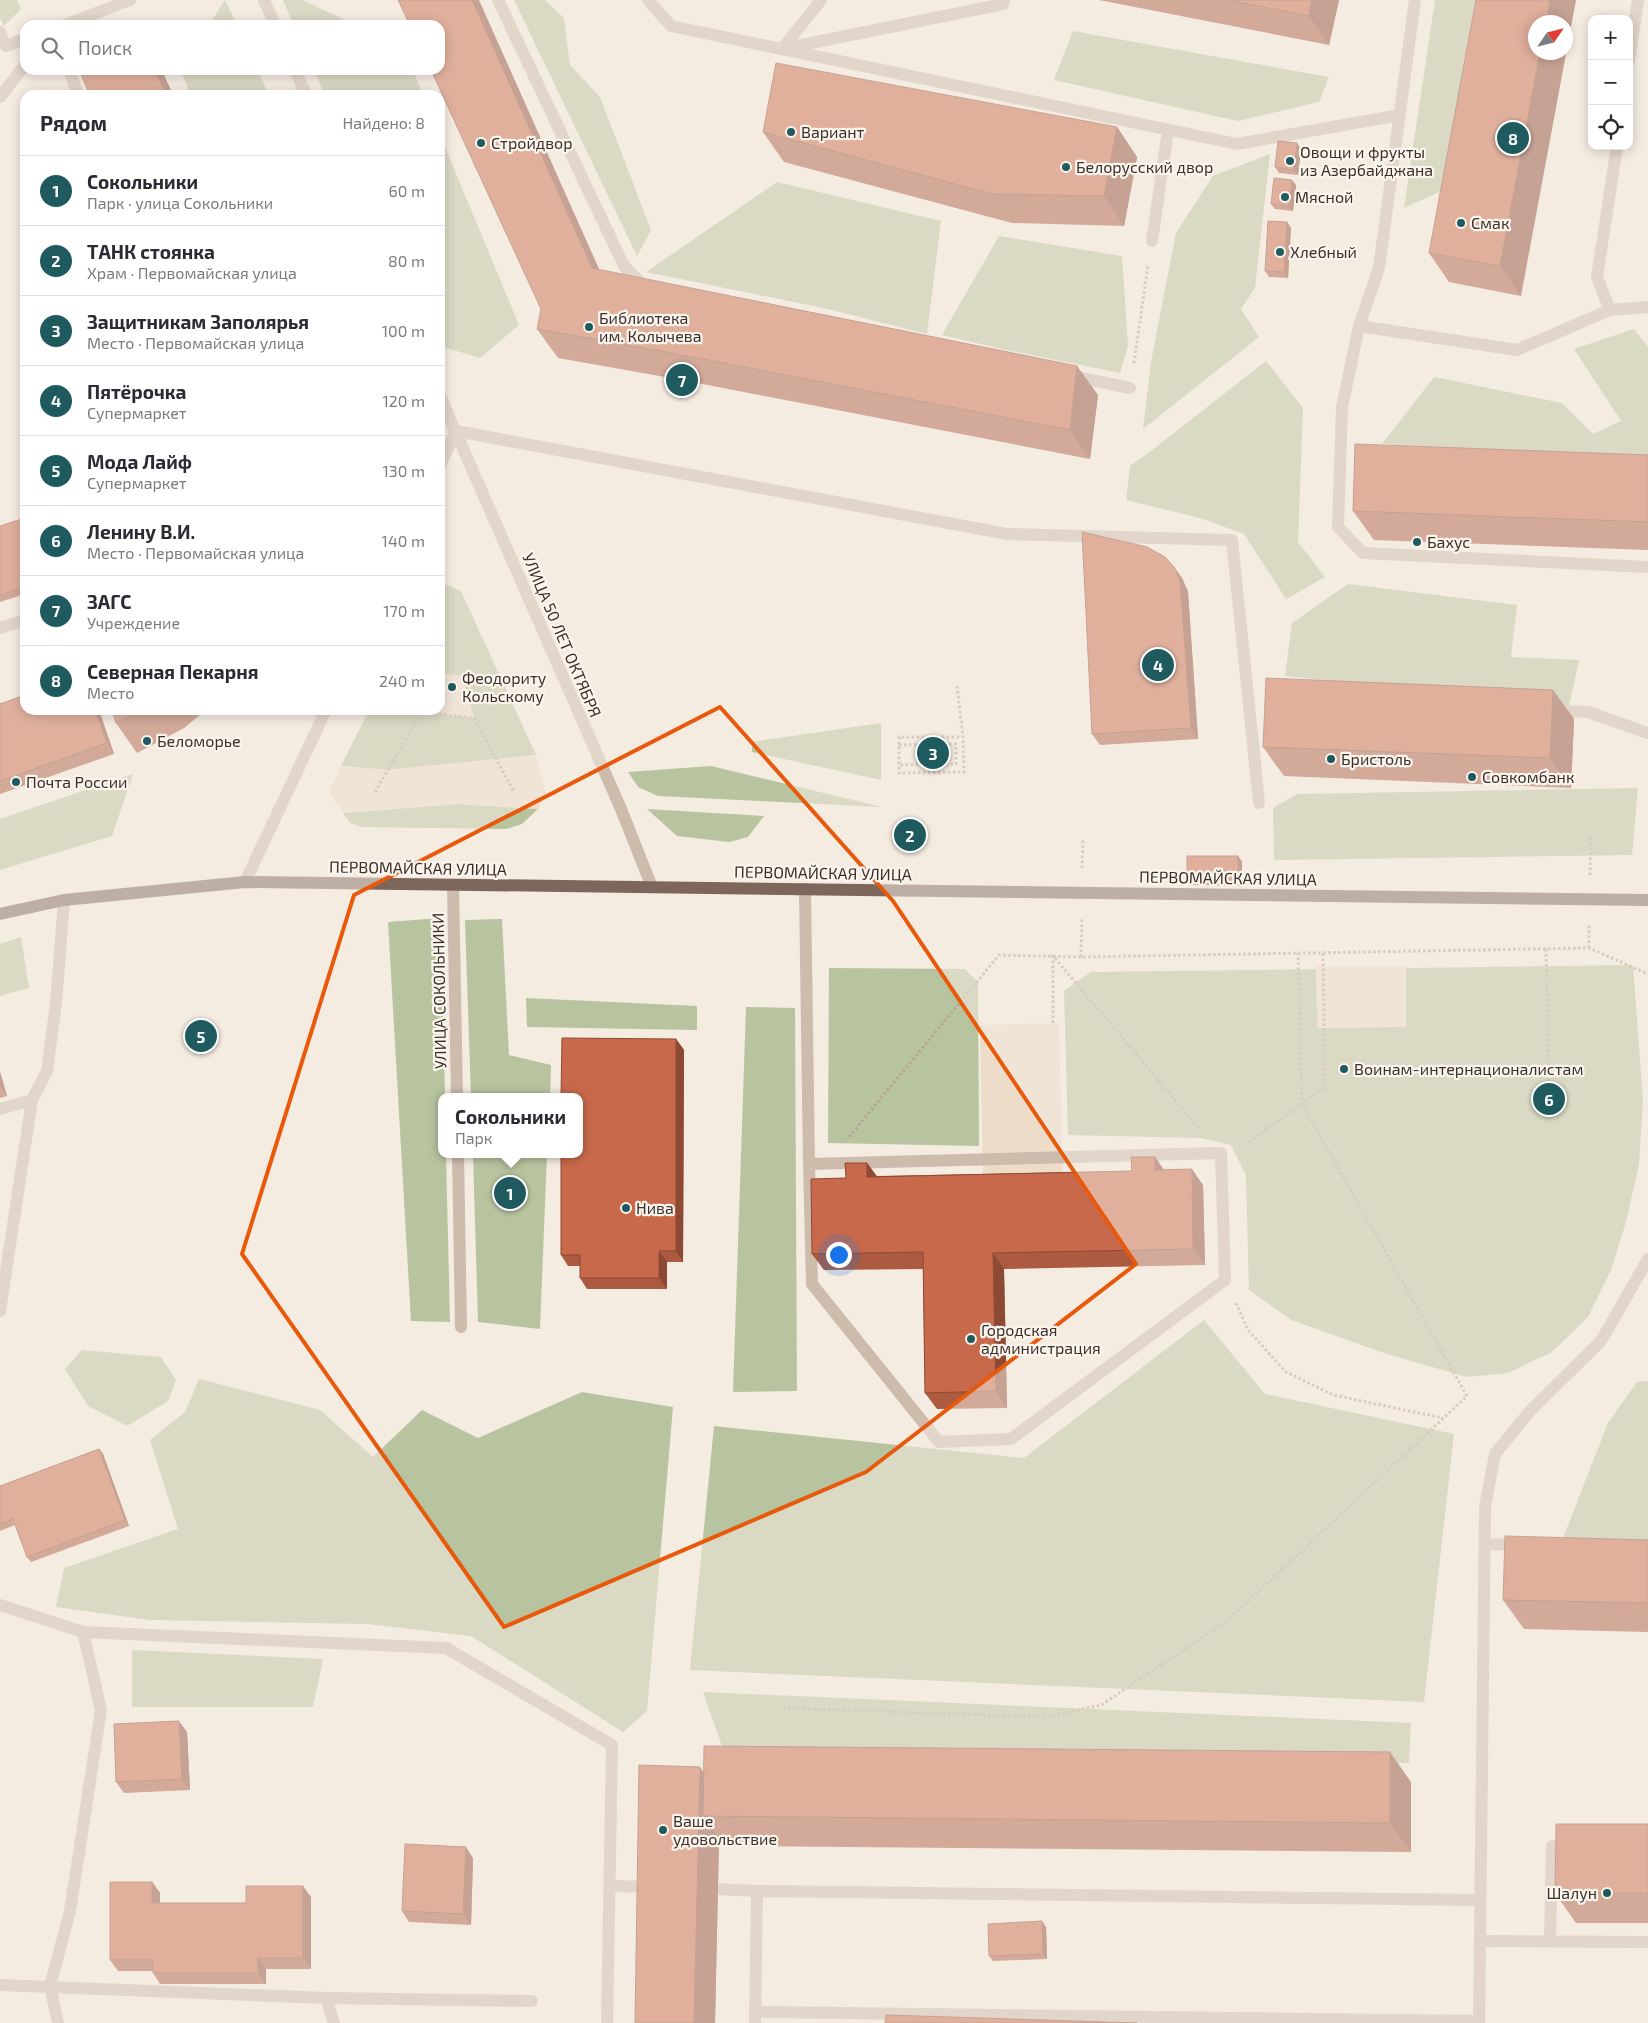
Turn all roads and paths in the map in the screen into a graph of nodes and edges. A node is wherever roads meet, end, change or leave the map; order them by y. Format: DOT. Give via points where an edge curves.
graph roads {
  1 [pos="130,0"];
  2 [pos="264,0"];
  3 [pos="498,0"];
  4 [pos="648,0"];
  5 [pos="821,0"];
  6 [pos="1004,0"];
  7 [pos="1415,0"];
  8 [pos="1638,0"];
  9 [pos="78,20"];
  10 [pos="273,20"];
  11 [pos="0,32"];
  12 [pos="20,41"];
  13 [pos="782,49"];
  14 [pos="1629,60"];
  15 [pos="20,70"];
  16 [pos="70,75"];
  17 [pos="297,75"];
  18 [pos="76,90"];
  19 [pos="304,90"];
  20 [pos="0,96"];
  21 [pos="1400,115"];
  22 [pos="1168,130"];
  23 [pos="1616,150"];
  24 [pos="1152,241"];
  25 [pos="662,289"];
  26 [pos="1648,307"];
  27 [pos="1610,310"];
  28 [pos="1359,326"];
  29 [pos="1063,374"];
  30 [pos="1130,388"];
  31 [pos="445,407"];
  32 [pos="456,431"];
  33 [pos="445,454"];
  34 [pos="1648,567"];
  35 [pos="20,622"];
  36 [pos="0,628"];
  37 [pos="957,686"];
  38 [pos="1539,709"];
  39 [pos="324,715"];
  40 [pos="420,715"];
  41 [pos="445,715"];
  42 [pos="1648,732"];
  43 [pos="963,736"];
  44 [pos="899,745"];
  45 [pos="899,765"];
  46 [pos="375,792"];
  47 [pos="514,792"];
  48 [pos="1259,803"];
  49 [pos="245,882"];
  50 [pos="453,885"];
  51 [pos="652,887"];
  52 [pos="805,890"];
  53 [pos="64,900"];
  54 [pos="1648,900"];
  55 [pos="0,914"];
  56 [pos="1546,949"];
  57 [pos="1298,953"];
  58 [pos="1324,953"];
  59 [pos="1053,956"];
  60 [pos="1648,974"];
  61 [pos="1053,1023"];
  62 [pos="457,1093"];
  63 [pos="1549,1099"];
  64 [pos="32,1100"];
  65 [pos="1302,1104"];
  66 [pos="0,1110"];
  67 [pos="1221,1154"];
  68 [pos="458,1158"];
  69 [pos="828,1163"];
  70 [pos="809,1164"];
  71 [pos="1648,1259"];
  72 [pos="1225,1280"];
  73 [pos="0,1311"];
  74 [pos="461,1326"];
  75 [pos="1444,1418"];
  76 [pos="1485,1544"];
  77 [pos="1533,1545"];
  78 [pos="0,1605"];
  79 [pos="83,1632"];
  80 [pos="783,1708"];
  81 [pos="1552,1846"];
  82 [pos="610,1886"];
  83 [pos="658,1887"];
  84 [pos="718,1889"];
  85 [pos="757,1891"];
  86 [pos="1480,1900"];
  87 [pos="1480,1941"];
  88 [pos="1550,1942"];
  89 [pos="1648,1942"];
  90 [pos="0,1985"];
  91 [pos="50,1986"];
  92 [pos="326,1998"];
  93 [pos="532,2001"];
  94 [pos="755,2017"];
  95 [pos="1479,2022"];
  96 [pos="58,2023"];
  97 [pos="334,2023"];
  98 [pos="607,2023"];
  1 -- 9 [label="street"];
  2 -- 10 [label="street"];
  3 -- 25 [label="street" via="624,266 643,285"];
  4 -- 13 [label="street" via="671,26"];
  5 -- 13 [label="street"];
  6 -- 13 [label="street" via="1003,4"];
  7 -- 21 [label="street"];
  8 -- 14 [label="street"];
  11 -- 12 [label="street" via="6,46"];
  13 -- 22 [label="street"];
  15 -- 20 [label="street"];
  16 -- 18 [label="street"];
  17 -- 19 [label="street"];
  21 -- 22 [label="street" via="1237,144"];
  21 -- 28 [label="street" via="1379,268"];
  22 -- 24 [label="street"];
  23 -- 27 [label="street" via="1597,277"];
  24 -- 30 [label="path"];
  26 -- 27 [label="street"];
  27 -- 28 [label="street" via="1517,350"];
  28 -- 34 [label="street" via="1342,407 1338,527 1363,553"];
  29 -- 30 [label="street"];
  31 -- 32 [label="street, УЛИЦА 50 ЛЕТ ОКТЯБРЯ"];
  32 -- 33 [label="street"];
  32 -- 48 [label="street" via="1007,534 1232,540"];
  32 -- 51 [label="street, УЛИЦА 50 ЛЕТ ОКТЯБРЯ"];
  35 -- 36 [label="street"];
  37 -- 43 [label="path"];
  38 -- 42 [label="street" via="1588,712"];
  39 -- 49 [label="street"];
  40 -- 46 [label="path"];
  41 -- 47 [label="path" via="474,718"];
  43 -- 44 [label="path" via="899,737"];
  43 -- 45 [label="path" via="964,772 899,773"];
  44 -- 45 [label="path"];
  44 -- 45 [label="path" via="956,744 956,764"];
  49 -- 50 [label="main road, ПЕРВОМАЙСКАЯ УЛИЦА"];
  49 -- 53 [label="main road, ПЕРВОМАЙСКАЯ УЛИЦА"];
  50 -- 51 [label="main road, ПЕРВОМАЙСКАЯ УЛИЦА"];
  50 -- 62 [label="street, УЛИЦА СОКОЛЬНИКИ"];
  51 -- 52 [label="main road, ПЕРВОМАЙСКАЯ УЛИЦА"];
  52 -- 54 [label="main road, ПЕРВОМАЙСКАЯ УЛИЦА"];
  52 -- 70 [label="street"];
  53 -- 55 [label="main road, ПЕРВОМАЙСКАЯ УЛИЦА"];
  53 -- 64 [label="street" via="47,1071"];
  56 -- 58 [label="path"];
  56 -- 60 [label="path" via="1589,948"];
  56 -- 63 [label="path"];
  57 -- 58 [label="path"];
  57 -- 59 [label="path"];
  57 -- 65 [label="path"];
  58 -- 65 [label="path" via="1326,1087"];
  59 -- 61 [label="path"];
  59 -- 67 [label="path"];
  59 -- 69 [label="path" via="999,955"];
  64 -- 66 [label="street"];
  64 -- 73 [label="street"];
  65 -- 67 [label="path" via="1232,1153"];
  65 -- 75 [label="path" via="1467,1396"];
  67 -- 69 [label="street"];
  67 -- 72 [label="street"];
  68 -- 74 [label="street"];
  69 -- 70 [label="street"];
  70 -- 72 [label="street" via="812,1284 939,1442 1011,1439"];
  71 -- 76 [label="street" via="1601,1341 1530,1411 1495,1454 1485,1507"];
  72 -- 75 [label="path" via="1248,1330 1286,1372 1333,1395"];
  75 -- 80 [label="path" via="1225,1623 1101,1705 1046,1717"];
  76 -- 77 [label="street"];
  76 -- 86 [label="street"];
  78 -- 79 [label="street"];
  79 -- 82 [label="street" via="446,1648 612,1745"];
  79 -- 91 [label="street" via="101,1710 70,1911"];
  81 -- 88 [label="street"];
  82 -- 83 [label="street"];
  82 -- 98 [label="street"];
  84 -- 85 [label="street"];
  85 -- 86 [label="street"];
  85 -- 94 [label="street"];
  86 -- 87 [label="street"];
  87 -- 88 [label="street"];
  87 -- 95 [label="street"];
  88 -- 89 [label="street"];
  90 -- 91 [label="street"];
  91 -- 92 [label="street"];
  91 -- 96 [label="street"];
  92 -- 93 [label="street"];
  92 -- 97 [label="street"];
  94 -- 95 [label="street"];
}
